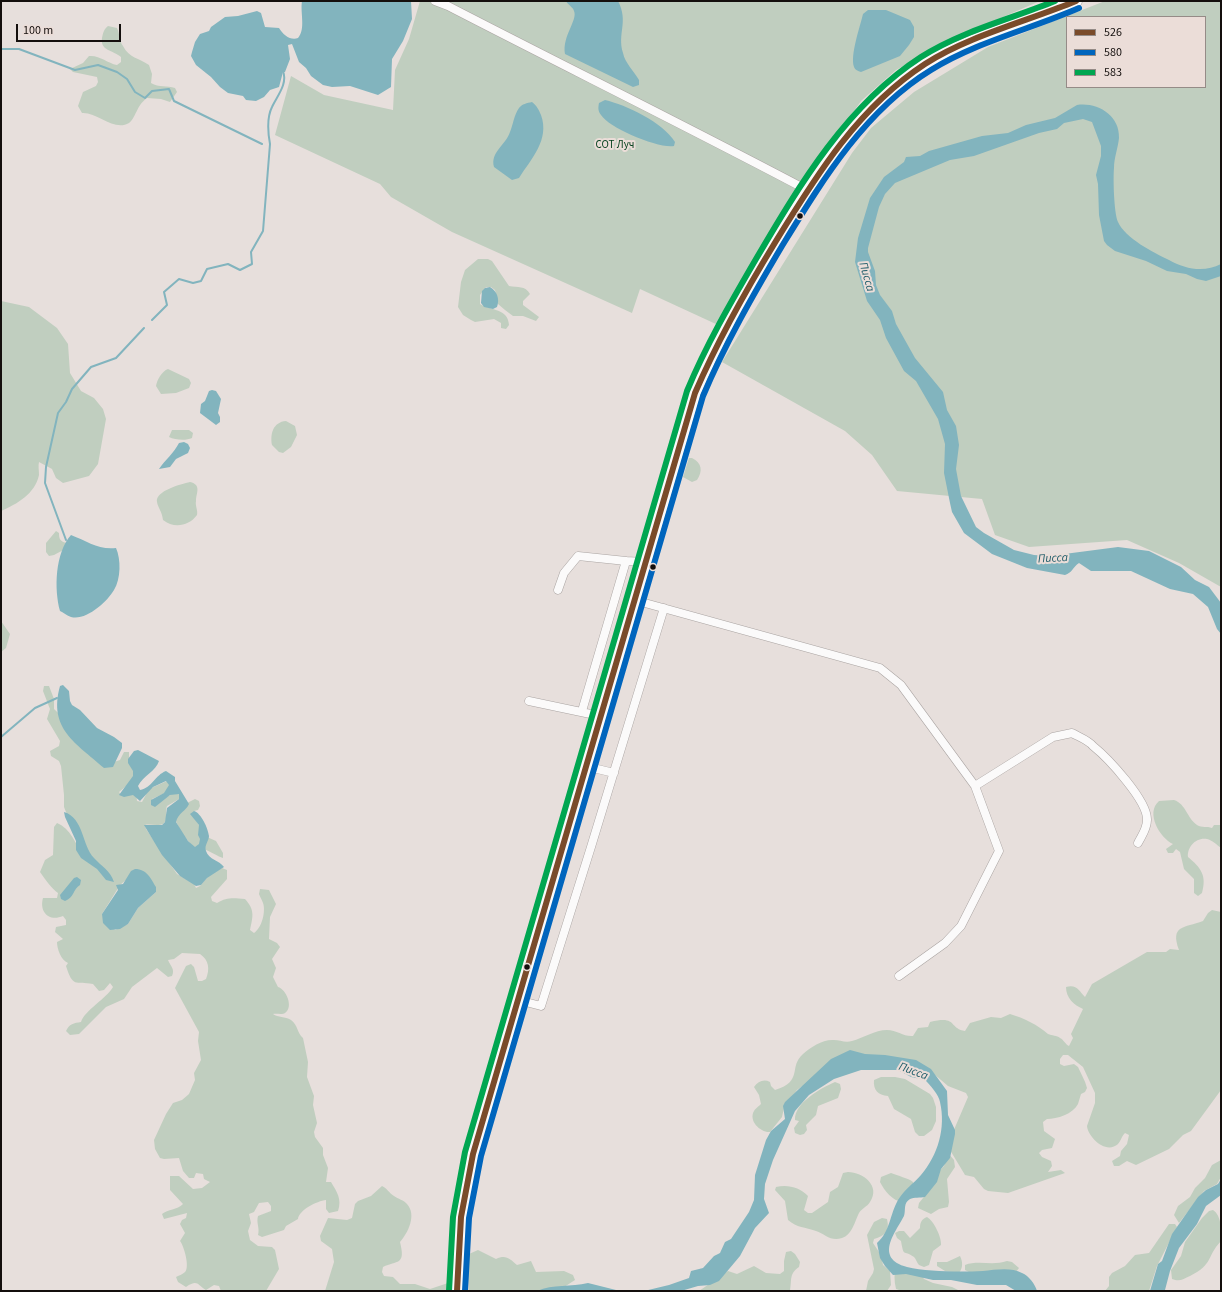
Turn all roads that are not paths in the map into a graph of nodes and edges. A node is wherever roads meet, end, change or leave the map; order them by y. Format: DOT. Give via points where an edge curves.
graph roads {
  1 [pos="435,1"];
  2 [pos="1076,1"];
  3 [pos="808,190"];
  4 [pos="626,561"];
  5 [pos="645,562"];
  6 [pos="558,590"];
  7 [pos="634,600"];
  8 [pos="664,608"];
  9 [pos="529,701"];
  10 [pos="582,711"];
  11 [pos="600,716"];
  12 [pos="585,766"];
  13 [pos="614,773"];
  14 [pos="975,786"];
  15 [pos="1138,843"];
  16 [pos="899,976"];
  17 [pos="518,1000"];
  18 [pos="457,1291"];
  1 -- 3 [label="street" via="693,129"];
  2 -- 3 [label="main road" via="949,50 907,75 858,121"];
  3 -- 5 [label="main road" via="761,266 703,373"];
  4 -- 5 [label="street"];
  4 -- 6 [label="street" via="578,556 564,573"];
  4 -- 10 [label="street"];
  5 -- 7 [label="main road"];
  7 -- 8 [label="street"];
  7 -- 11 [label="main road"];
  8 -- 13 [label="street"];
  8 -- 14 [label="street" via="880,668 902,685"];
  9 -- 10 [label="street"];
  10 -- 11 [label="street"];
  11 -- 12 [label="main road"];
  12 -- 13 [label="street"];
  12 -- 17 [label="main road"];
  13 -- 17 [label="street" via="541,1006"];
  14 -- 15 [label="street" via="1053,737 1072,733 1092,744 1118,770 1142,804 1147,818 1146,829"];
  14 -- 16 [label="street" via="999,852 961,926 945,943"];
  17 -- 18 [label="main road" via="468,1175 461,1217"];
}
